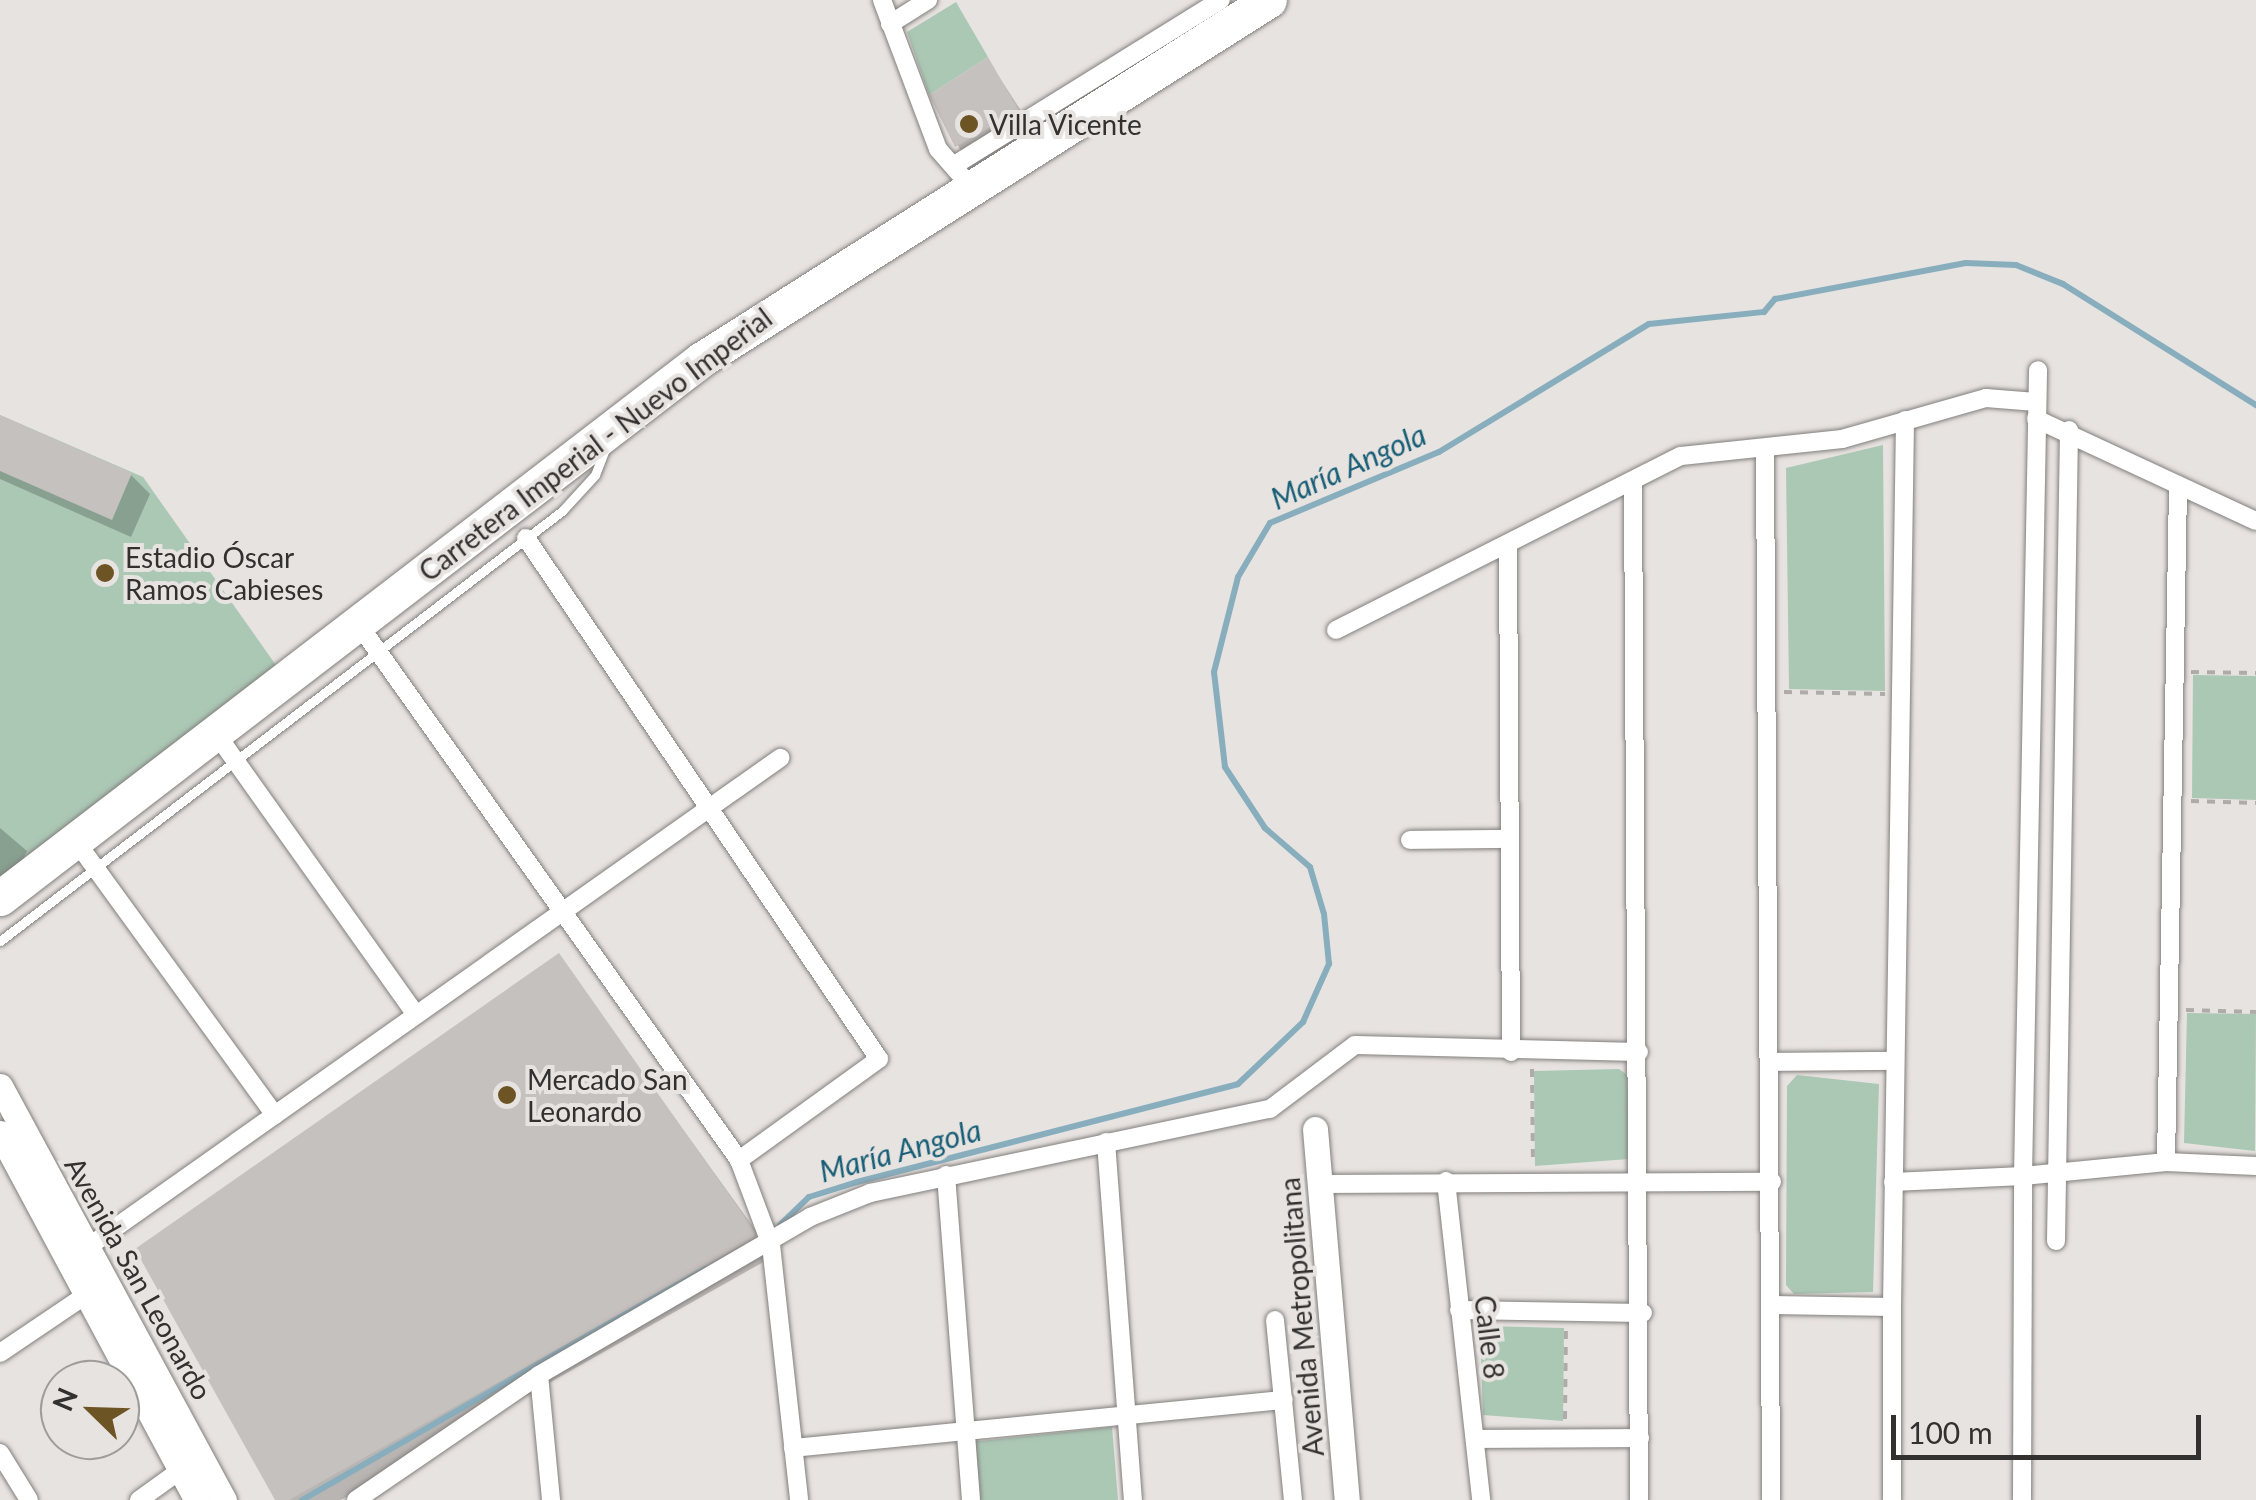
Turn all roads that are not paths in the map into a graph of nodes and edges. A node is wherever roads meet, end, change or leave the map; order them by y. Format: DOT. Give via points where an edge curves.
graph roads {
  1 [pos="882,0"];
  2 [pos="928,0"];
  3 [pos="1220,0"];
  4 [pos="1269,0"];
  5 [pos="890,24"];
  6 [pos="962,177"];
  7 [pos="2038,370"];
  8 [pos="2036,411"];
  9 [pos="1905,420"];
  10 [pos="611,426"];
  11 [pos="2069,430"];
  12 [pos="1765,450"];
  13 [pos="2178,484"];
  14 [pos="1633,485"];
  15 [pos="2256,521"];
  16 [pos="526,538"];
  17 [pos="1508,547"];
  18 [pos="357,622"];
  19 [pos="1336,630"];
  20 [pos="377,652"];
  21 [pos="225,746"];
  22 [pos="780,758"];
  23 [pos="707,809"];
  24 [pos="1410,840"];
  25 [pos="1509,840"];
  26 [pos="86,854"];
  27 [pos="2,899"];
  28 [pos="564,910"];
  29 [pos="0,941"];
  30 [pos="415,1013"];
  31 [pos="1511,1052"];
  32 [pos="1638,1052"];
  33 [pos="1892,1061"];
  34 [pos="1772,1062"];
  35 [pos="0,1086"];
  36 [pos="274,1114"];
  37 [pos="1315,1129"];
  38 [pos="0,1133"];
  39 [pos="1106,1142"];
  40 [pos="739,1160"];
  41 [pos="2166,1162"];
  42 [pos="2256,1166"];
  43 [pos="2059,1174"];
  44 [pos="946,1175"];
  45 [pos="2023,1176"];
  46 [pos="1446,1181"];
  47 [pos="1642,1181"];
  48 [pos="1772,1182"];
  49 [pos="1893,1182"];
  50 [pos="1320,1184"];
  51 [pos="768,1237"];
  52 [pos="2056,1240"];
  53 [pos="78,1254"];
  54 [pos="97,1288"];
  55 [pos="1772,1306"];
  56 [pos="1892,1307"];
  57 [pos="1458,1310"];
  58 [pos="1643,1313"];
  59 [pos="1275,1320"];
  60 [pos="0,1354"];
  61 [pos="539,1374"];
  62 [pos="1284,1400"];
  63 [pos="1126,1412"];
  64 [pos="967,1430"];
  65 [pos="1640,1438"];
  66 [pos="1476,1439"];
  67 [pos="794,1448"];
  68 [pos="0,1454"];
  69 [pos="192,1463"];
  70 [pos="30,1500"];
  71 [pos="139,1500"];
  72 [pos="197,1500"];
  73 [pos="224,1500"];
  74 [pos="356,1500"];
  75 [pos="551,1500"];
  76 [pos="799,1500"];
  77 [pos="971,1500"];
  78 [pos="1133,1500"];
  79 [pos="1293,1500"];
  80 [pos="1347,1500"];
  81 [pos="1481,1500"];
  82 [pos="1640,1500"];
  83 [pos="1771,1500"];
  84 [pos="1892,1500"];
  85 [pos="2022,1500"];
  1 -- 5 [label="street"];
  2 -- 5 [label="street"];
  3 -- 6 [label="street"];
  4 -- 6 [label="highway, Carretera Imperial - Nuevo Imperial"];
  5 -- 6 [label="street" via="938,149"];
  6 -- 10 [label="highway, Carretera Imperial - Nuevo Imperial"];
  7 -- 8 [label="street"];
  8 -- 9 [label="street" via="1986,398"];
  8 -- 11 [label="street"];
  8 -- 45 [label="street"];
  9 -- 12 [label="street"];
  9 -- 33 [label="street"];
  10 -- 16 [label="lane" via="596,475"];
  10 -- 18 [label="highway, Carretera Imperial - Nuevo Imperial"];
  11 -- 13 [label="street"];
  11 -- 43 [label="street"];
  12 -- 14 [label="street" via="1681,456"];
  12 -- 34 [label="street"];
  13 -- 15 [label="street"];
  13 -- 41 [label="street"];
  14 -- 17 [label="street"];
  14 -- 32 [label="street"];
  16 -- 20 [label="lane"];
  16 -- 23 [label="street"];
  17 -- 19 [label="street"];
  17 -- 25 [label="street"];
  18 -- 20 [label="street"];
  18 -- 21 [label="highway, Carretera Imperial - Nuevo Imperial"];
  20 -- 21 [label="lane"];
  20 -- 28 [label="street"];
  21 -- 26 [label="highway, Carretera Imperial - Nuevo Imperial"];
  21 -- 30 [label="street"];
  22 -- 23 [label="street"];
  23 -- 28 [label="street"];
  23 -- 40 [label="street" via="879,1059"];
  24 -- 25 [label="street"];
  25 -- 31 [label="street"];
  26 -- 27 [label="highway, Carretera Imperial - Nuevo Imperial"];
  26 -- 29 [label="lane"];
  26 -- 36 [label="street"];
  28 -- 30 [label="street"];
  28 -- 40 [label="street"];
  30 -- 36 [label="street"];
  31 -- 32 [label="street"];
  31 -- 39 [label="street" via="1355,1045 1270,1109"];
  32 -- 47 [label="street"];
  33 -- 34 [label="street"];
  33 -- 49 [label="street"];
  34 -- 48 [label="street"];
  35 -- 53 [label="street, Avenida San Leonardo"];
  36 -- 53 [label="street"];
  37 -- 50 [label="street, Avenida Metropolitana"];
  38 -- 53 [label="street, Avenida San Leonardo"];
  39 -- 44 [label="street"];
  39 -- 63 [label="street"];
  40 -- 51 [label="street"];
  41 -- 42 [label="street"];
  41 -- 43 [label="street"];
  43 -- 45 [label="street"];
  43 -- 52 [label="street"];
  44 -- 51 [label="street" via="870,1193"];
  44 -- 64 [label="street"];
  45 -- 49 [label="street"];
  45 -- 85 [label="street"];
  46 -- 47 [label="street"];
  46 -- 50 [label="street"];
  46 -- 57 [label="street, Calle 8"];
  47 -- 48 [label="street"];
  47 -- 58 [label="street"];
  48 -- 55 [label="street"];
  49 -- 56 [label="street"];
  50 -- 80 [label="street, Avenida Metropolitana"];
  51 -- 61 [label="street"];
  51 -- 67 [label="street"];
  53 -- 54 [label="street, Avenida San Leonardo"];
  54 -- 60 [label="street"];
  54 -- 69 [label="street, Avenida San Leonardo"];
  55 -- 56 [label="street"];
  55 -- 83 [label="street"];
  56 -- 84 [label="street"];
  57 -- 58 [label="street"];
  57 -- 66 [label="street, Calle 8"];
  58 -- 65 [label="street"];
  59 -- 62 [label="street"];
  61 -- 74 [label="street"];
  61 -- 75 [label="street"];
  62 -- 63 [label="street"];
  62 -- 79 [label="street"];
  63 -- 64 [label="street"];
  63 -- 78 [label="street"];
  64 -- 67 [label="street"];
  64 -- 77 [label="street"];
  65 -- 66 [label="street"];
  65 -- 82 [label="street"];
  66 -- 81 [label="street, Calle 8"];
  67 -- 76 [label="street"];
  68 -- 70 [label="street"];
  69 -- 71 [label="street"];
  69 -- 72 [label="street, Avenida San Leonardo"];
  69 -- 73 [label="street, Avenida San Leonardo"];
}
